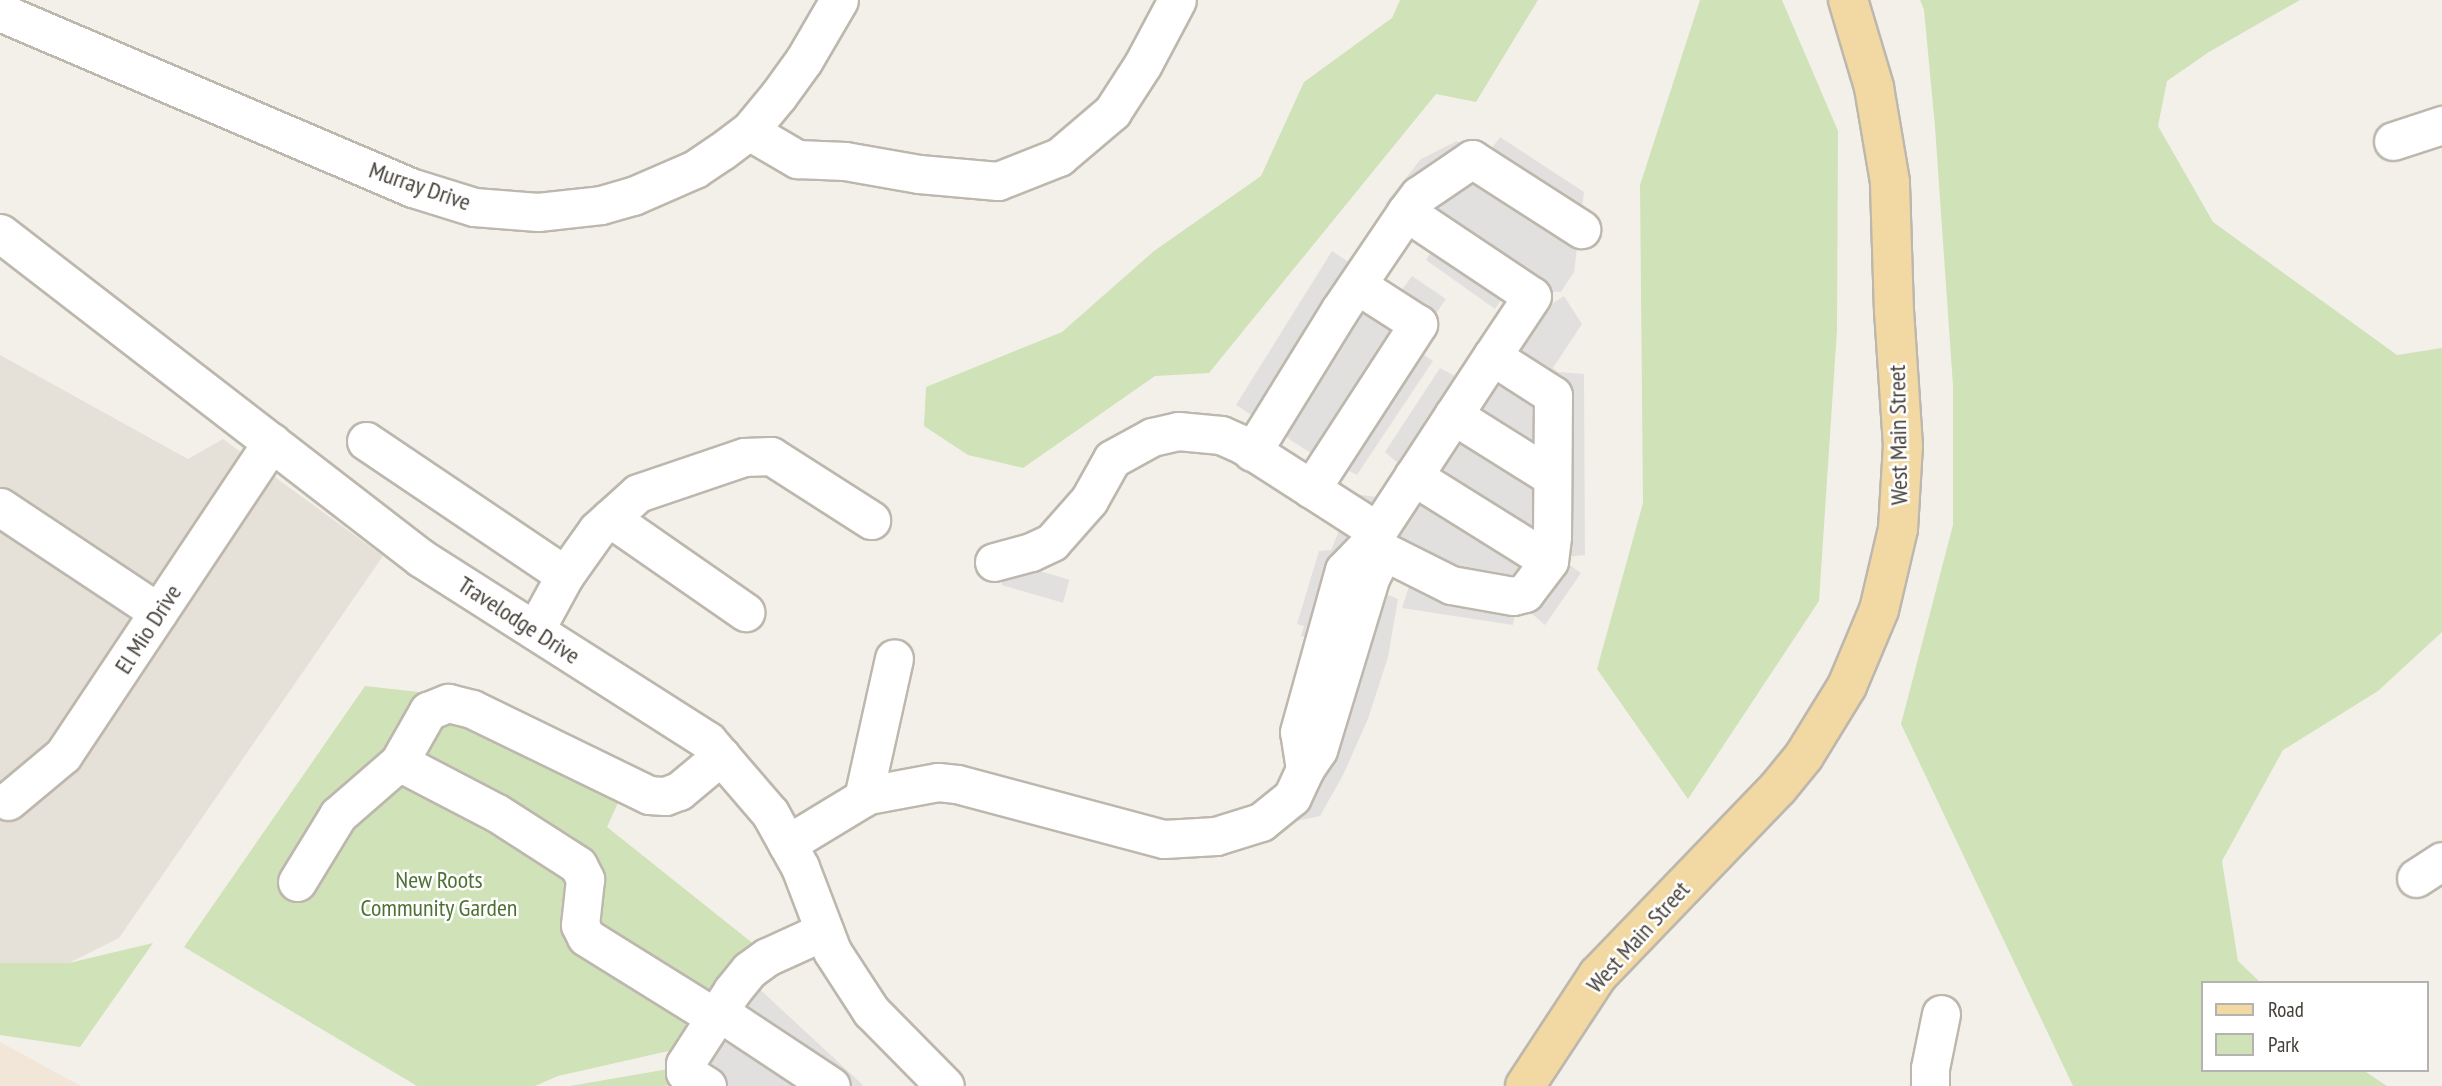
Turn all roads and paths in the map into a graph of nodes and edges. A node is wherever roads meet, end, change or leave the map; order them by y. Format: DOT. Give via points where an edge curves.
graph roads {
  1 [pos="839,0"];
  2 [pos="1177,0"];
  3 [pos="1848,0"];
  4 [pos="0,12"];
  5 [pos="2442,125"];
  6 [pos="748,131"];
  7 [pos="2393,141"];
  8 [pos="1406,212"];
  9 [pos="1581,229"];
  10 [pos="0,233"];
  11 [pos="1357,285"];
  12 [pos="1492,356"];
  13 [pos="1453,415"];
  14 [pos="272,442"];
  15 [pos="366,442"];
  16 [pos="1252,452"];
  17 [pos="1413,476"];
  18 [pos="1552,477"];
  19 [pos="1311,489"];
  20 [pos="0,507"];
  21 [pos="610,518"];
  22 [pos="872,520"];
  23 [pos="1377,542"];
  24 [pos="1549,561"];
  25 [pos="995,562"];
  26 [pos="565,575"];
  27 [pos="158,612"];
  28 [pos="745,612"];
  29 [pos="535,631"];
  30 [pos="894,658"];
  31 [pos="721,756"];
  32 [pos="399,762"];
  33 [pos="863,798"];
  34 [pos="8,801"];
  35 [pos="787,844"];
  36 [pos="297,883"];
  37 [pos="824,931"];
  38 [pos="1941,1014"];
  39 [pos="718,1015"];
  40 [pos="696,1079"];
  41 [pos="831,1085"];
  42 [pos="946,1086"];
  43 [pos="1524,1086"];
  44 [pos="1930,1086"];
  1 -- 6 [label="street, Murray Drive" via="804,60"];
  2 -- 6 [label="street" via="1112,112 1059,157 998,181 797,159"];
  3 -- 43 [label="main road, West Main Street" via="1874,87 1890,183 1902,487 1898,529 1879,610 1847,686 1804,755 1778,788 1598,975"];
  4 -- 6 [label="street, Murray Drive" via="413,188 474,206 538,212 623,199 695,169"];
  5 -- 7 [label="street"];
  8 -- 9 [label="street" via="1419,195 1472,159"];
  8 -- 11 [label="street"];
  8 -- 12 [label="street" via="1532,296"];
  10 -- 14 [label="street, Travelodge Drive"];
  11 -- 16 [label="street"];
  11 -- 19 [label="street" via="1418,324"];
  12 -- 13 [label="street"];
  12 -- 18 [label="street" via="1553,395"];
  13 -- 17 [label="street"];
  13 -- 18 [label="street"];
  14 -- 27 [label="street, El Mio Drive"];
  14 -- 29 [label="street, Travelodge Drive" via="421,558"];
  15 -- 26 [label="street"];
  16 -- 19 [label="street"];
  16 -- 25 [label="street" via="1221,435 1196,431 1152,437 1112,459 1089,500 1052,542"];
  17 -- 23 [label="street"];
  17 -- 24 [label="street"];
  18 -- 24 [label="street"];
  19 -- 23 [label="street"];
  20 -- 27 [label="street"];
  21 -- 22 [label="street" via="638,494 744,457 771,456"];
  21 -- 26 [label="street"];
  21 -- 28 [label="street"];
  23 -- 24 [label="street" via="1451,585 1513,596 1525,593"];
  23 -- 33 [label="street" via="1344,570 1299,732 1305,769 1292,797 1261,822 1216,836 1164,839 957,784 938,782"];
  26 -- 29 [label="street"];
  27 -- 34 [label="street, El Mio Drive" via="63,755"];
  29 -- 31 [label="street, Travelodge Drive" via="708,741"];
  30 -- 33 [label="street"];
  31 -- 32 [label="street" via="679,791 649,795 472,709 448,703 428,711"];
  31 -- 35 [label="street, Travelodge Drive" via="770,813"];
  32 -- 36 [label="street" via="338,815"];
  32 -- 39 [label="street" via="497,813 578,865 585,879 580,925 586,937"];
  33 -- 35 [label="street"];
  35 -- 37 [label="street, Travelodge Drive"];
  37 -- 39 [label="street" via="749,970"];
  37 -- 42 [label="street, Travelodge Drive" via="871,1011"];
  38 -- 44 [label="street"];
  39 -- 40 [label="street" via="685,1064"];
  39 -- 41 [label="street"];
}
